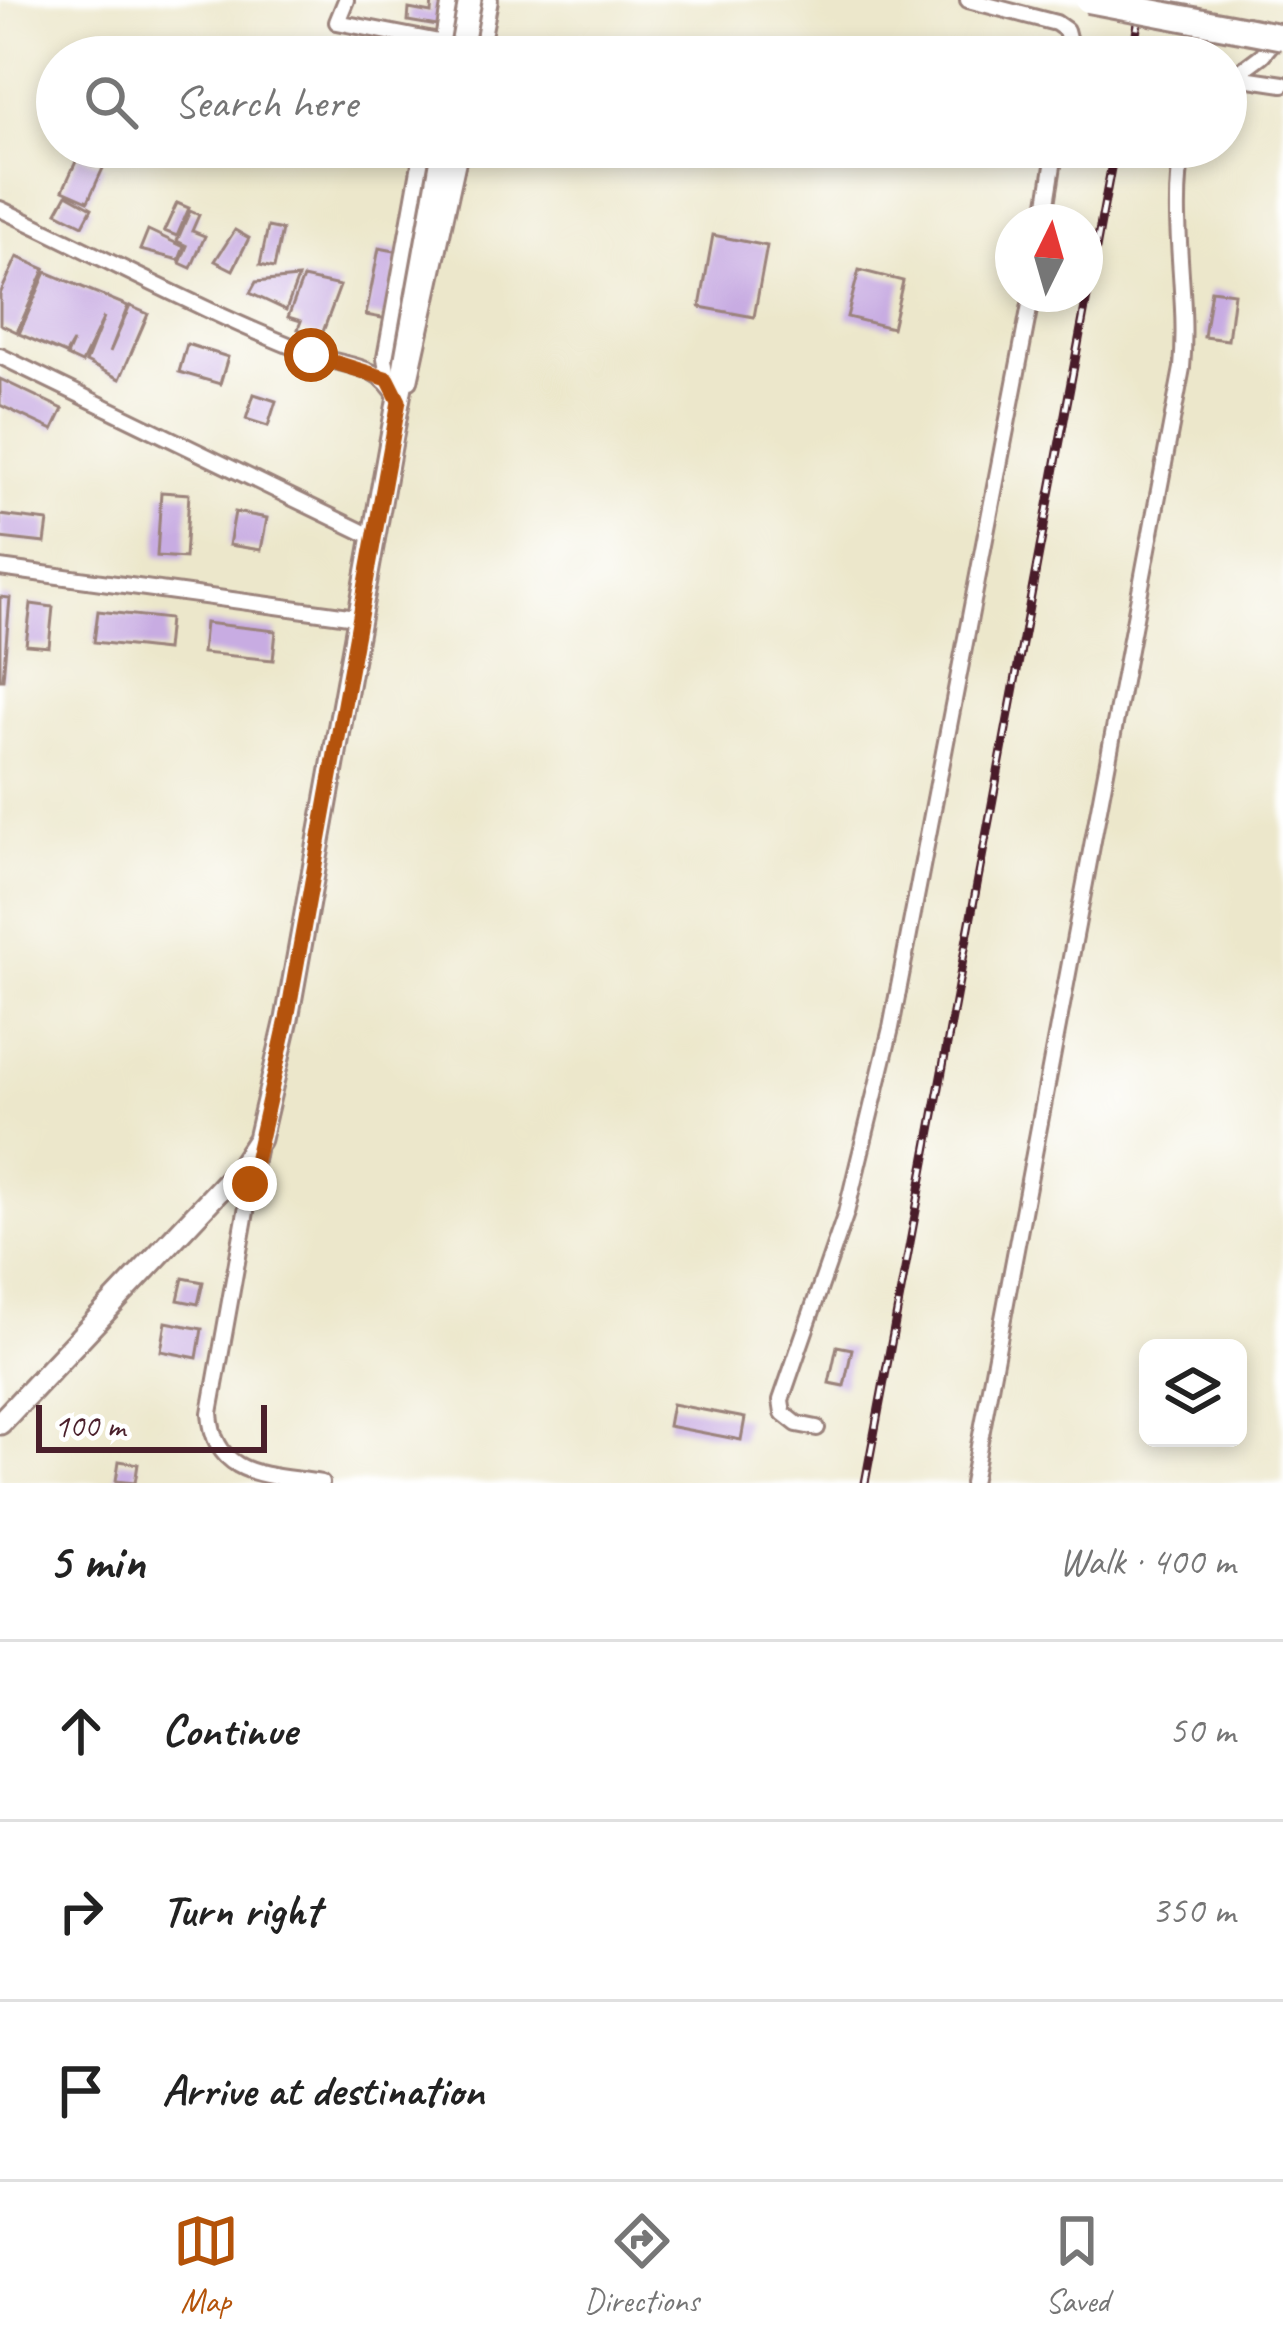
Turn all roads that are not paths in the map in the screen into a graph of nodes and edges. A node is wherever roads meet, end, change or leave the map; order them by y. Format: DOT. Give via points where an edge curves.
graph roads {
  1 [pos="346,0"];
  2 [pos="450,0"];
  3 [pos="470,0"];
  4 [pos="490,0"];
  5 [pos="968,0"];
  6 [pos="1088,0"];
  7 [pos="1024,7"];
  8 [pos="1283,33"];
  9 [pos="393,36"];
  10 [pos="457,36"];
  11 [pos="463,36"];
  12 [pos="470,36"];
  13 [pos="1068,36"];
  14 [pos="1247,65"];
  15 [pos="1247,80"];
  16 [pos="1283,84"];
  17 [pos="420,168"];
  18 [pos="440,168"];
  19 [pos="456,168"];
  20 [pos="1052,168"];
  21 [pos="1181,168"];
  22 [pos="1046,204"];
  23 [pos="0,209"];
  24 [pos="1028,312"];
  25 [pos="0,356"];
  26 [pos="388,379"];
  27 [pos="399,401"];
  28 [pos="370,536"];
  29 [pos="0,568"];
  30 [pos="356,617"];
  31 [pos="259,1139"];
  32 [pos="0,1423"];
  33 [pos="817,1428"];
  34 [pos="321,1483"];
  35 [pos="973,1483"];
  1 -- 9 [label="street" via="337,22"];
  2 -- 10 [label="street"];
  3 -- 11 [label="main road, bridge"];
  4 -- 12 [label="street"];
  5 -- 7 [label="street"];
  6 -- 8 [label="main road, bridge"];
  7 -- 13 [label="street"];
  8 -- 14 [label="street"];
  15 -- 16 [label="street"];
  17 -- 26 [label="street" via="385,358"];
  18 -- 27 [label="main road"];
  19 -- 27 [label="street" via="417,361"];
  20 -- 22 [label="street"];
  21 -- 35 [label="street" via="1182,368"];
  23 -- 26 [label="street" via="311,355"];
  24 -- 33 [label="street" via="872,1113 782,1400 783,1413"];
  25 -- 28 [label="street"];
  26 -- 27 [label="street"];
  27 -- 28 [label="main road"];
  28 -- 30 [label="main road"];
  29 -- 30 [label="street"];
  30 -- 31 [label="main road"];
  31 -- 32 [label="main road"];
  31 -- 34 [label="street" via="210,1413 212,1440 238,1468"];
}
